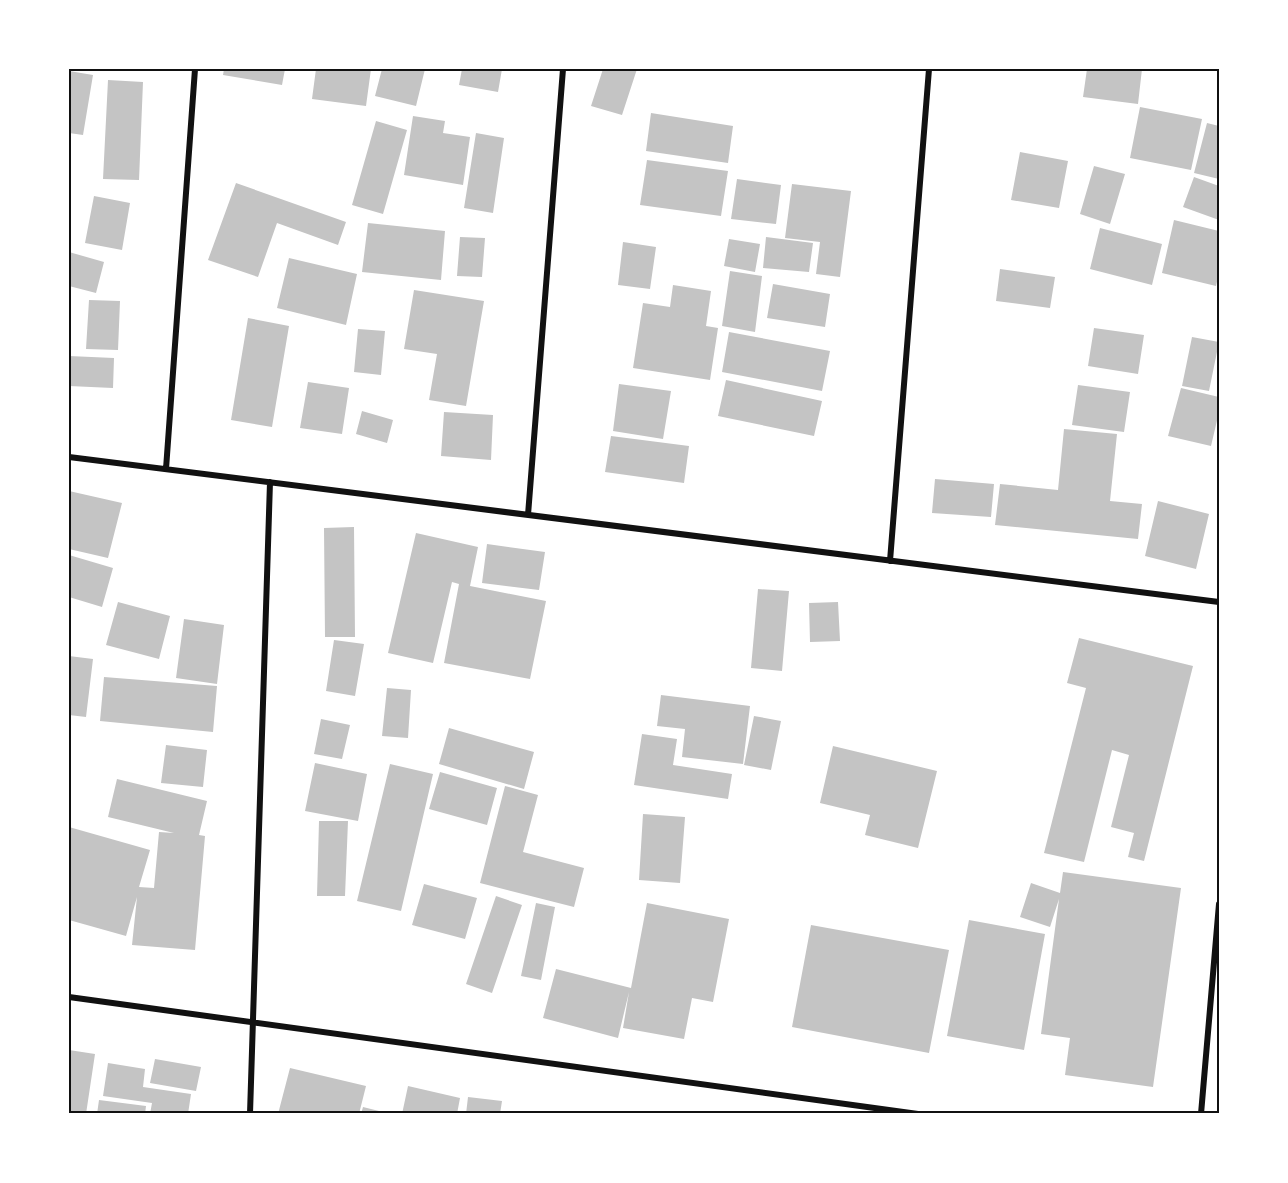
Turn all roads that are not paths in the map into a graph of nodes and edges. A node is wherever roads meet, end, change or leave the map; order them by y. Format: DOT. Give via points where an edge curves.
graph roads {
  1 [pos="195,69"];
  2 [pos="563,69"];
  3 [pos="929,69"];
  4 [pos="69,457"];
  5 [pos="166,469"];
  6 [pos="270,482"];
  7 [pos="528,515"];
  8 [pos="890,561"];
  9 [pos="1219,602"];
  10 [pos="1219,904"];
  11 [pos="69,997"];
  12 [pos="253,1023"];
  13 [pos="250,1114"];
  14 [pos="918,1114"];
  15 [pos="1201,1114"];
  1 -- 5 [label="street"];
  2 -- 7 [label="street"];
  3 -- 8 [label="street"];
  4 -- 5 [label="street"];
  5 -- 6 [label="street"];
  6 -- 7 [label="street"];
  6 -- 12 [label="street"];
  7 -- 8 [label="street"];
  8 -- 9 [label="street"];
  10 -- 15 [label="street"];
  11 -- 12 [label="street"];
  12 -- 13 [label="street"];
  12 -- 14 [label="street"];
}
